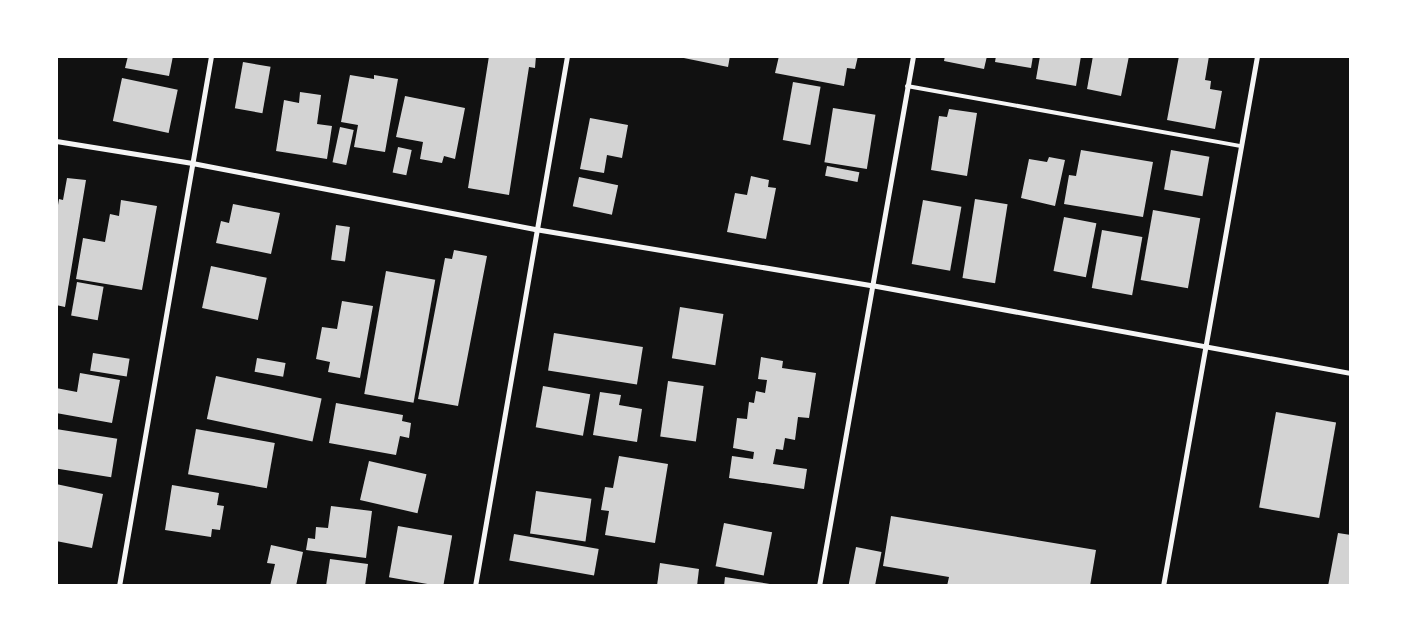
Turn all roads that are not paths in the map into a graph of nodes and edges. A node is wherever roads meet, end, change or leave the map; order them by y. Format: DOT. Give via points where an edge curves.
graph roads {
  1 [pos="211,56"];
  2 [pos="567,56"];
  3 [pos="912,56"];
  4 [pos="1257,56"];
  5 [pos="907,86"];
  6 [pos="56,141"];
  7 [pos="1240,146"];
  8 [pos="192,163"];
  9 [pos="535,229"];
  10 [pos="871,285"];
  11 [pos="1204,346"];
  12 [pos="1351,373"];
  13 [pos="119,586"];
  14 [pos="475,586"];
  15 [pos="819,586"];
  16 [pos="1164,586"];
  1 -- 8 [label="street"];
  2 -- 9 [label="street"];
  3 -- 5 [label="street"];
  4 -- 7 [label="street"];
  5 -- 7 [label="lane"];
  5 -- 10 [label="street"];
  6 -- 8 [label="street"];
  7 -- 11 [label="street"];
  8 -- 9 [label="street"];
  8 -- 13 [label="street"];
  9 -- 10 [label="street"];
  9 -- 14 [label="street"];
  10 -- 11 [label="street"];
  10 -- 15 [label="street"];
  11 -- 12 [label="street"];
  11 -- 16 [label="street"];
}
